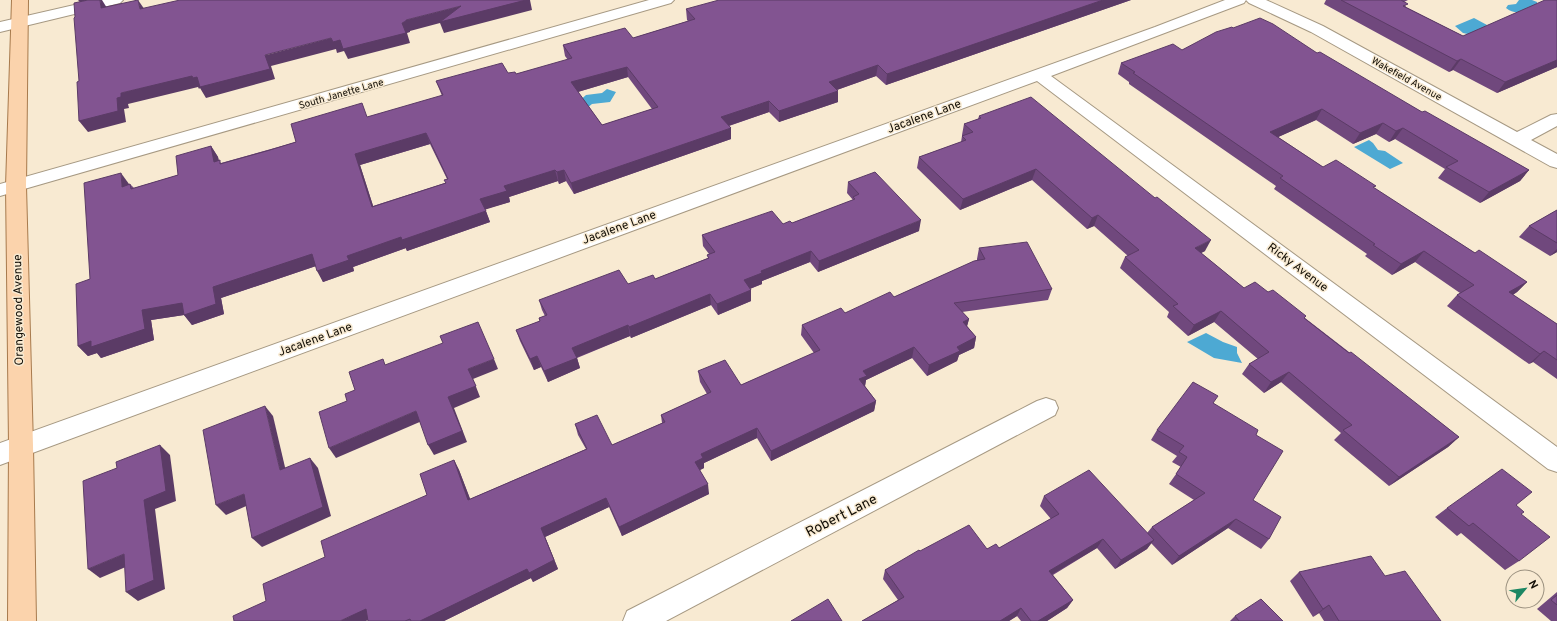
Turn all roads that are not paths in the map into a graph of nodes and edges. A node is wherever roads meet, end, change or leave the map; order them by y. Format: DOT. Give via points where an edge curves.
graph roads {
  1 [pos="20,0"];
  2 [pos="115,0"];
  3 [pos="666,0"];
  4 [pos="1239,0"];
  5 [pos="1254,0"];
  6 [pos="19,22"];
  7 [pos="0,27"];
  8 [pos="1038,74"];
  9 [pos="1557,119"];
  10 [pos="1518,140"];
  11 [pos="1557,162"];
  12 [pos="8,188"];
  13 [pos="1046,408"];
  14 [pos="11,450"];
  15 [pos="1557,460"];
  16 [pos="22,621"];
  17 [pos="637,621"];
  1 -- 6 [label="main road, Orangewood Avenue"];
  2 -- 6 [label="street"];
  3 -- 12 [label="street, South Janette Lane"];
  4 -- 8 [label="street, Jacalene Lane"];
  5 -- 10 [label="street, Wakefield Avenue" via="1317,29"];
  6 -- 7 [label="street"];
  6 -- 12 [label="main road, Orangewood Avenue"];
  8 -- 14 [label="street, Jacalene Lane"];
  8 -- 15 [label="street, Ricky Avenue"];
  9 -- 10 [label="street"];
  10 -- 11 [label="street, Wakefield Avenue"];
  12 -- 14 [label="main road, Orangewood Avenue"];
  13 -- 17 [label="street, Robert Lane"];
  14 -- 16 [label="main road, Orangewood Avenue"];
}
